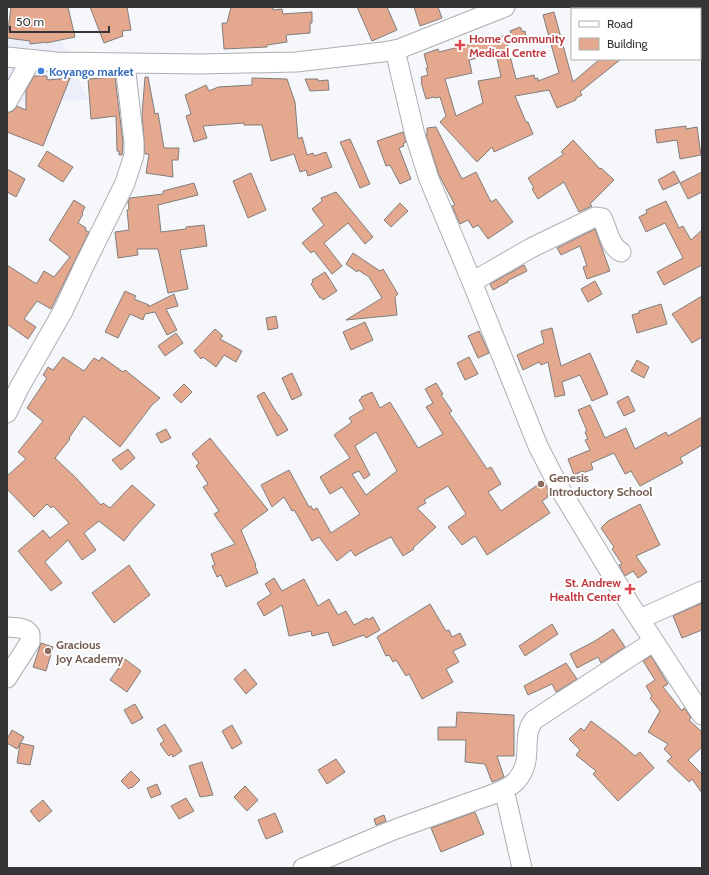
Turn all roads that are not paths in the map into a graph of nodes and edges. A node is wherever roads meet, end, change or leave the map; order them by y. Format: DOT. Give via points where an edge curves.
graph roads {
  1 [pos="505,7"];
  2 [pos="395,50"];
  3 [pos="7,57"];
  4 [pos="31,60"];
  5 [pos="125,64"];
  6 [pos="7,102"];
  7 [pos="621,252"];
  8 [pos="472,282"];
  9 [pos="7,413"];
  10 [pos="702,590"];
  11 [pos="640,619"];
  12 [pos="7,627"];
  13 [pos="654,641"];
  14 [pos="7,678"];
  15 [pos="702,715"];
  16 [pos="504,789"];
  17 [pos="303,868"];
  18 [pos="522,868"];
  1 -- 2 [label="street"];
  2 -- 5 [label="street" via="296,62"];
  2 -- 8 [label="street" via="415,135 429,179"];
  3 -- 4 [label="street"];
  4 -- 5 [label="street"];
  4 -- 6 [label="street"];
  5 -- 9 [label="street" via="134,142 134,155 125,183 63,311"];
  7 -- 8 [label="street" via="616,250 602,218 595,217 531,248"];
  8 -- 11 [label="street" via="538,446 560,490"];
  10 -- 11 [label="street"];
  11 -- 13 [label="street"];
  12 -- 14 [label="street" via="20,628 30,634 30,642"];
  13 -- 15 [label="street"];
  13 -- 16 [label="street" via="534,720 528,732 527,764 517,781"];
  16 -- 17 [label="street" via="396,829"];
  16 -- 18 [label="street"];
}
